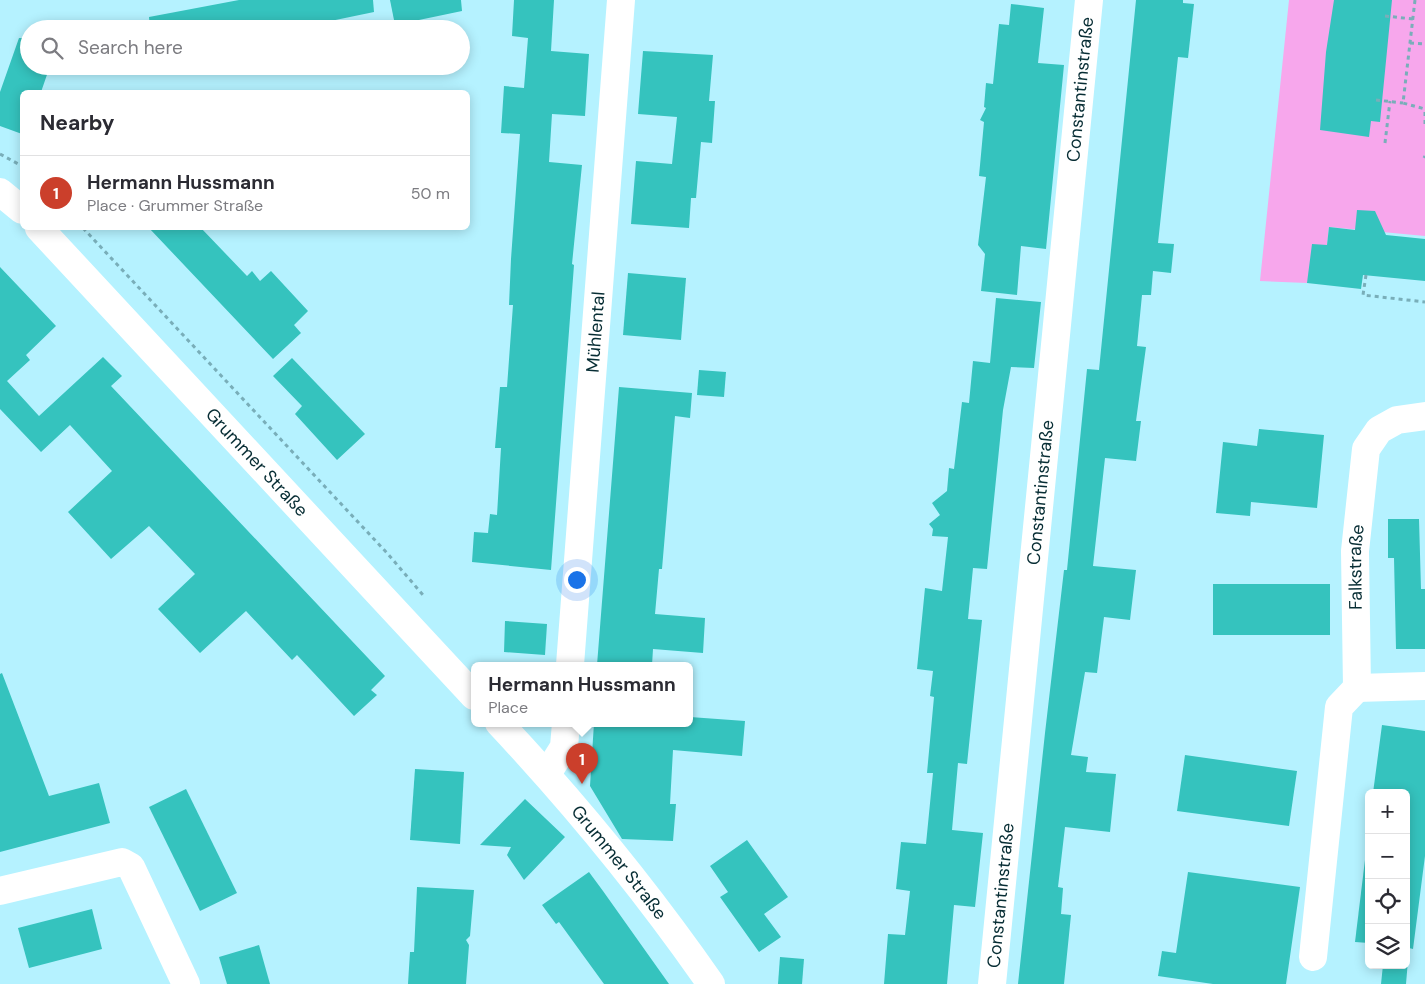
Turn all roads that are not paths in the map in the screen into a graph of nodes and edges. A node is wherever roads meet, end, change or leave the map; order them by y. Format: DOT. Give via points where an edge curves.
graph roads {
  1 [pos="621,0"];
  2 [pos="1089,0"];
  3 [pos="0,192"];
  4 [pos="20,208"];
  5 [pos="41,230"];
  6 [pos="1425,416"];
  7 [pos="570,662"];
  8 [pos="1425,686"];
  9 [pos="1357,688"];
  10 [pos="471,693"];
  11 [pos="503,727"];
  12 [pos="566,727"];
  13 [pos="547,774"];
  14 [pos="0,891"];
  15 [pos="1313,957"];
  16 [pos="186,984"];
  17 [pos="712,984"];
  18 [pos="992,984"];
  1 -- 7 [label="street, Mühlental"];
  2 -- 18 [label="street, Constantinstraße"];
  3 -- 4 [label="street"];
  5 -- 10 [label="street, Grummer Straße"];
  6 -- 9 [label="street, Falkstraße" via="1397,420 1379,430 1366,449 1356,551"];
  8 -- 9 [label="street"];
  9 -- 15 [label="street" via="1339,707"];
  11 -- 13 [label="street, Grummer Straße"];
  12 -- 13 [label="street" via="564,747"];
  13 -- 17 [label="street, Grummer Straße" via="664,917"];
  14 -- 16 [label="street" via="122,862 130,867"];
}
